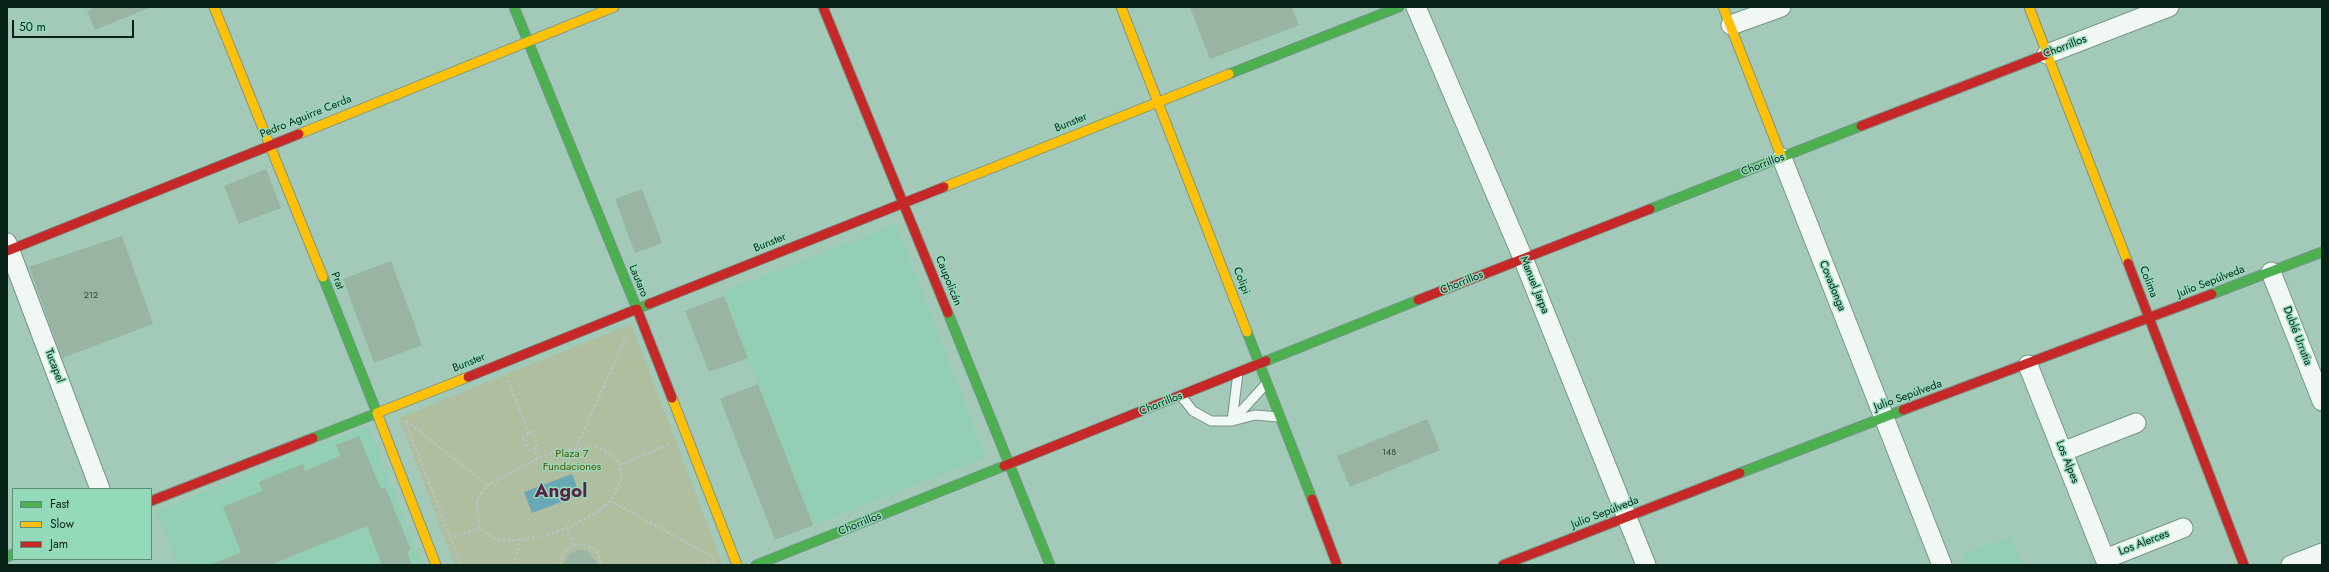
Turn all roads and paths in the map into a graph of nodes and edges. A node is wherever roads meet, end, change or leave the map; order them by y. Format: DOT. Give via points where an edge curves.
graph roads {
  1 [pos="214,7"];
  2 [pos="514,7"];
  3 [pos="614,7"];
  4 [pos="824,7"];
  5 [pos="1121,7"];
  6 [pos="1399,7"];
  7 [pos="1416,7"];
  8 [pos="1724,7"];
  9 [pos="1781,7"];
  10 [pos="2029,7"];
  11 [pos="2169,7"];
  12 [pos="1731,26"];
  13 [pos="527,41"];
  14 [pos="2047,54"];
  15 [pos="1159,101"];
  16 [pos="268,145"];
  17 [pos="1782,158"];
  18 [pos="903,203"];
  19 [pos="8,248"];
  20 [pos="2322,252"];
  21 [pos="1523,258"];
  22 [pos="2271,272"];
  23 [pos="637,309"];
  24 [pos="2149,319"];
  25 [pos="628,332"];
  26 [pos="501,363"];
  27 [pos="1260,364"];
  28 [pos="2028,365"];
  29 [pos="1238,373"];
  30 [pos="1267,383"];
  31 [pos="1181,396"];
  32 [pos="2322,401"];
  33 [pos="398,405"];
  34 [pos="377,413"];
  35 [pos="1280,417"];
  36 [pos="1885,417"];
  37 [pos="405,420"];
  38 [pos="1232,421"];
  39 [pos="2136,423"];
  40 [pos="529,434"];
  41 [pos="686,436"];
  42 [pos="576,448"];
  43 [pos="534,449"];
  44 [pos="2062,452"];
  45 [pos="538,458"];
  46 [pos="1009,464"];
  47 [pos="620,465"];
  48 [pos="488,485"];
  49 [pos="100,488"];
  50 [pos="152,501"];
  51 [pos="610,501"];
  52 [pos="1628,518"];
  53 [pos="479,528"];
  54 [pos="567,528"];
  55 [pos="2183,528"];
  56 [pos="450,538"];
  57 [pos="520,539"];
  58 [pos="573,545"];
  59 [pos="429,546"];
  60 [pos="2322,553"];
  61 [pos="2106,558"];
  62 [pos="717,559"];
  63 [pos="436,565"];
  64 [pos="461,565"];
  65 [pos="514,565"];
  66 [pos="560,565"];
  67 [pos="601,565"];
  68 [pos="738,565"];
  69 [pos="756,565"];
  70 [pos="1050,565"];
  71 [pos="1337,565"];
  72 [pos="1503,565"];
  73 [pos="1646,565"];
  74 [pos="1942,565"];
  75 [pos="2244,565"];
  76 [pos="2291,565"];
  1 -- 16 [label="main road, Prat"];
  2 -- 13 [label="main road, Lautaro"];
  3 -- 13 [label="main road, Pedro Aguirre Cerda"];
  4 -- 18 [label="main road, Caupolicán"];
  5 -- 15 [label="main road, Colipi"];
  6 -- 15 [label="main road, Bunster"];
  7 -- 21 [label="street, Manuel Jarpa"];
  8 -- 12 [label="main road, Covadonga"];
  9 -- 12 [label="street"];
  10 -- 14 [label="main road, Colima"];
  11 -- 14 [label="street, Chorrillos"];
  12 -- 17 [label="main road, Covadonga"];
  13 -- 16 [label="main road, Pedro Aguirre Cerda"];
  13 -- 23 [label="main road, Lautaro"];
  14 -- 17 [label="main road, Chorrillos"];
  14 -- 24 [label="main road, Colima"];
  15 -- 18 [label="main road, Bunster"];
  15 -- 27 [label="main road, Colipi"];
  16 -- 19 [label="main road, Pedro Aguirre Cerda"];
  16 -- 34 [label="main road, Prat"];
  17 -- 21 [label="main road, Chorrillos"];
  17 -- 36 [label="street, Covadonga"];
  18 -- 23 [label="main road, Bunster"];
  18 -- 46 [label="main road, Caupolicán"];
  19 -- 49 [label="street, Tucapel"];
  20 -- 22 [label="main road, Julio Sepúlveda"];
  21 -- 27 [label="main road, Chorrillos"];
  21 -- 52 [label="street, Manuel Jarpa"];
  22 -- 24 [label="main road, Julio Sepúlveda"];
  22 -- 32 [label="street, Dublé Urrutia"];
  23 -- 26 [label="main road, Bunster"];
  23 -- 41 [label="main road, Lautaro"];
  24 -- 28 [label="main road, Julio Sepúlveda"];
  24 -- 75 [label="main road, Colima"];
  25 -- 42 [label="path"];
  26 -- 33 [label="main road, Bunster"];
  26 -- 40 [label="path"];
  27 -- 29 [label="main road, Chorrillos"];
  27 -- 30 [label="main road, Colipi"];
  28 -- 36 [label="main road, Julio Sepúlveda"];
  28 -- 44 [label="street, Los Alpes"];
  29 -- 31 [label="main road, Chorrillos"];
  29 -- 38 [label="lane"];
  30 -- 35 [label="main road, Colipi"];
  30 -- 38 [label="lane"];
  31 -- 38 [label="lane" via="1201,417 1211,421"];
  31 -- 46 [label="main road, Chorrillos"];
  33 -- 34 [label="main road, Bunster"];
  33 -- 37 [label="path"];
  34 -- 50 [label="main road, Bunster"];
  34 -- 59 [label="main road, Prat"];
  35 -- 38 [label="lane" via="1254,416"];
  35 -- 71 [label="main road, Colipi"];
  36 -- 52 [label="main road, Julio Sepúlveda"];
  36 -- 74 [label="street, Covadonga"];
  37 -- 48 [label="path"];
  37 -- 56 [label="path"];
  39 -- 44 [label="street"];
  40 -- 43 [label="path" via="533,432 536,440 538,447"];
  40 -- 43 [label="path" via="524,436 529,450"];
  41 -- 47 [label="path"];
  41 -- 68 [label="main road, Lautaro"];
  42 -- 45 [label="path"];
  42 -- 47 [label="path" via="595,447 611,454"];
  43 -- 45 [label="path"];
  44 -- 61 [label="street, Los Alpes"];
  45 -- 48 [label="path"];
  46 -- 69 [label="main road, Chorrillos"];
  46 -- 70 [label="main road, Caupolicán"];
  47 -- 51 [label="path" via="620,479"];
  48 -- 53 [label="path" via="477,500"];
  51 -- 54 [label="path" via="596,513"];
  51 -- 62 [label="path"];
  52 -- 72 [label="main road, Julio Sepúlveda"];
  52 -- 73 [label="street, Manuel Jarpa"];
  53 -- 56 [label="path"];
  53 -- 57 [label="path" via="493,538 505,541"];
  54 -- 57 [label="path" via="544,536"];
  54 -- 58 [label="path"];
  55 -- 61 [label="street, Los Alerces"];
  56 -- 59 [label="path"];
  56 -- 64 [label="path"];
  57 -- 65 [label="path"];
  58 -- 66 [label="path" via="562,554"];
  58 -- 67 [label="path" via="587,545 593,548 598,553"];
  59 -- 63 [label="main road, Prat"];
  60 -- 76 [label="street"];
}
